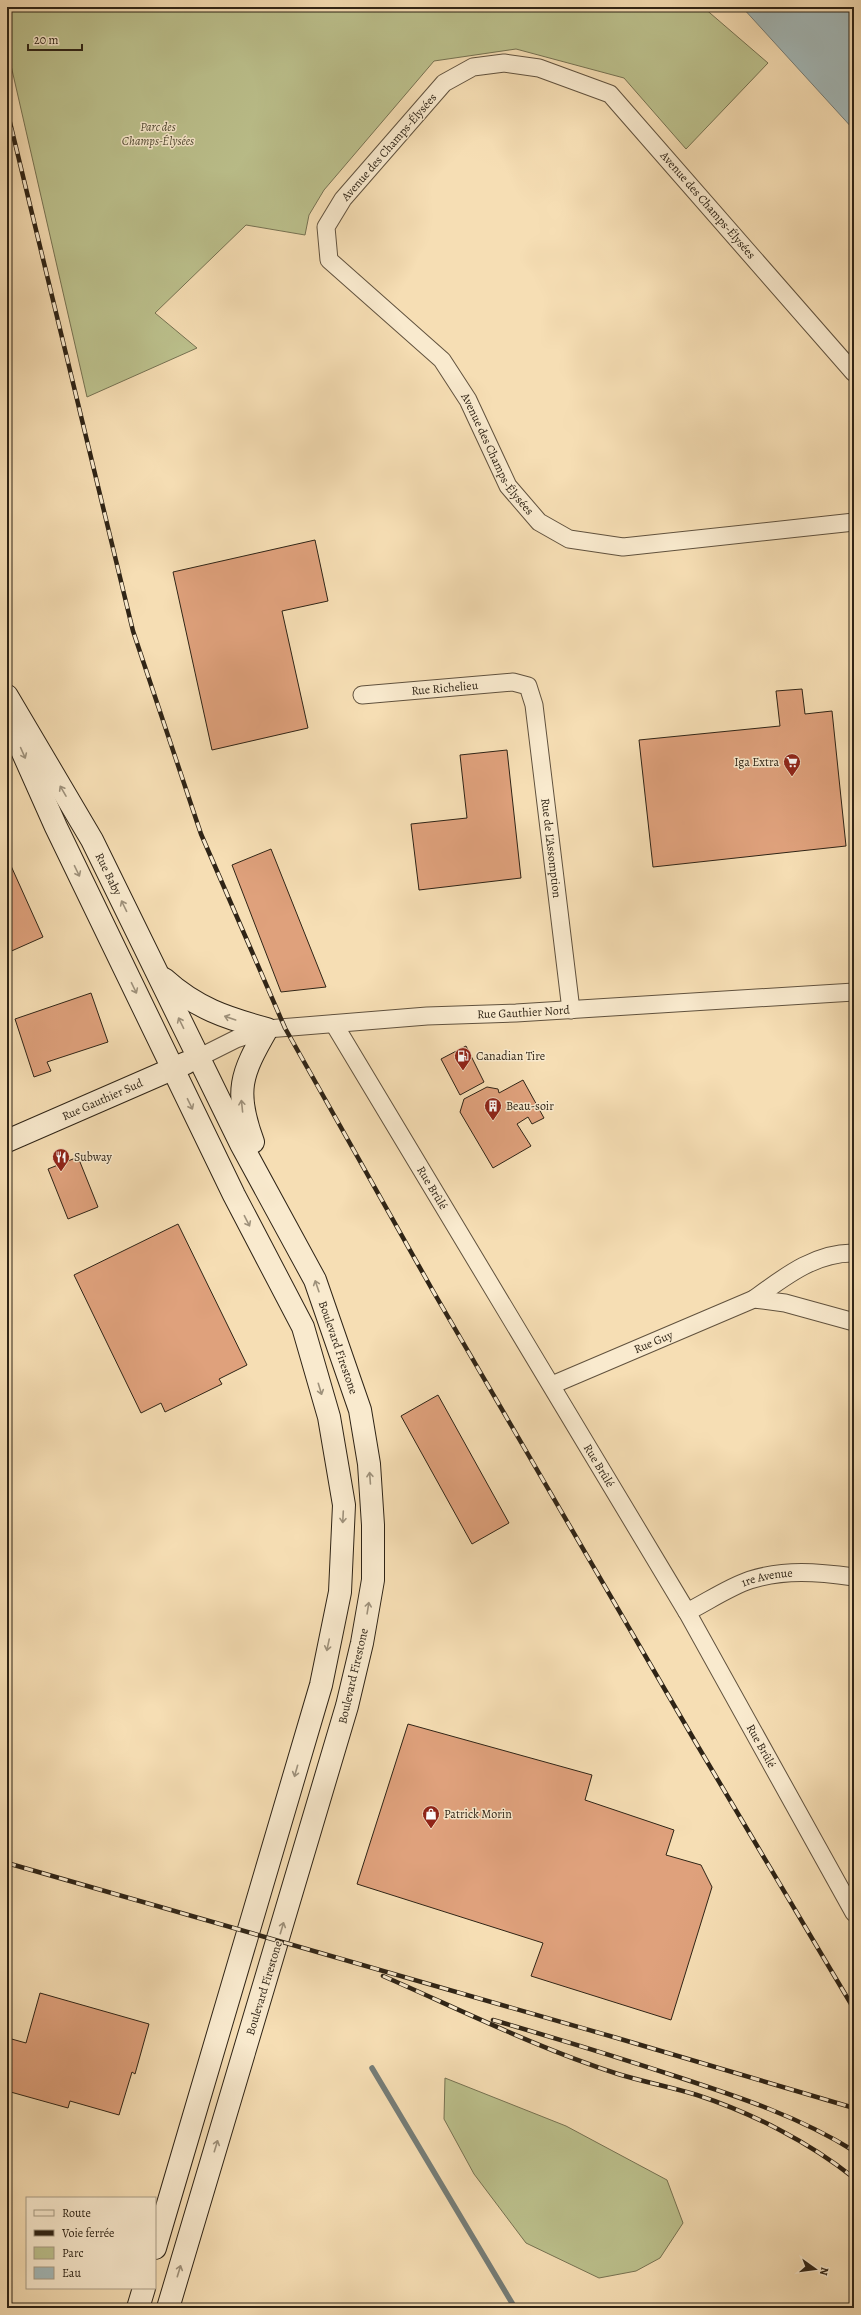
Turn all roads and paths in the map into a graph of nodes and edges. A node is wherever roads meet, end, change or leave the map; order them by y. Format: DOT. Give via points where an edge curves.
graph roads {
  1 [pos="854,373"];
  2 [pos="854,522"];
  3 [pos="528,686"];
  4 [pos="362,695"];
  5 [pos="7,696"];
  6 [pos="7,717"];
  7 [pos="158,974"];
  8 [pos="854,992"];
  9 [pos="571,1010"];
  10 [pos="334,1024"];
  11 [pos="267,1029"];
  12 [pos="198,1058"];
  13 [pos="173,1069"];
  14 [pos="7,1140"];
  15 [pos="283,1222"];
  16 [pos="854,1253"];
  17 [pos="754,1299"];
  18 [pos="854,1322"];
  19 [pos="552,1385"];
  20 [pos="854,1577"];
  21 [pos="687,1612"];
  22 [pos="853,1909"];
  23 [pos="156,2245"];
  24 [pos="144,2289"];
  25 [pos="138,2308"];
  26 [pos="168,2308"];
  1 -- 2 [label="street, Avenue des Champs-Élysées" via="610,94 539,68 504,63 473,67 444,83 343,198 326,227 329,260 442,360 468,400 508,486 538,522 569,539 623,547"];
  3 -- 4 [label="street, Rue Richelieu" via="513,682"];
  3 -- 9 [label="street, Rue de L'Assomption" via="534,705"];
  7 -- 5 [label="main road, Rue Baby, one-way" via="92,840"];
  6 -- 13 [label="main road, one-way" via="56,827"];
  11 -- 7 [label="main road, one-way" via="234,1020 198,1005"];
  12 -- 7 [label="main road, Rue Baby, one-way"];
  8 -- 9 [label="street, Rue Gauthier Nord"];
  9 -- 10 [label="street, Rue Gauthier Nord" via="427,1016"];
  10 -- 11 [label="street, Rue Gauthier Nord"];
  10 -- 19 [label="street, Rue Brûlé"];
  11 -- 12 [label="street, Rue Gauthier Nord" via="236,1039"];
  15 -- 11 [label="main road, one-way" via="241,1104 244,1074"];
  12 -- 13 [label="main road, Rue Gauthier Sud"];
  12 -- 15 [label="main road, Boulevard Firestone"];
  13 -- 14 [label="main road, Rue Gauthier Sud"];
  13 -- 23 [label="main road, one-way" via="234,1195 303,1327 329,1417 344,1505 340,1592 321,1684"];
  26 -- 15 [label="main road, Boulevard Firestone, one-way" via="347,1706 373,1580 369,1464 360,1410 315,1280"];
  16 -- 17 [label="street, Rue Guy" via="836,1252 796,1269"];
  17 -- 18 [label="street" via="785,1303"];
  17 -- 19 [label="street, Rue Guy"];
  19 -- 21 [label="street, Rue Brûlé"];
  20 -- 21 [label="street, 1re Avenue" via="821,1572 772,1575 749,1581"];
  21 -- 22 [label="street, Rue Brûlé"];
  24 -- 25 [label="main road"];
}
